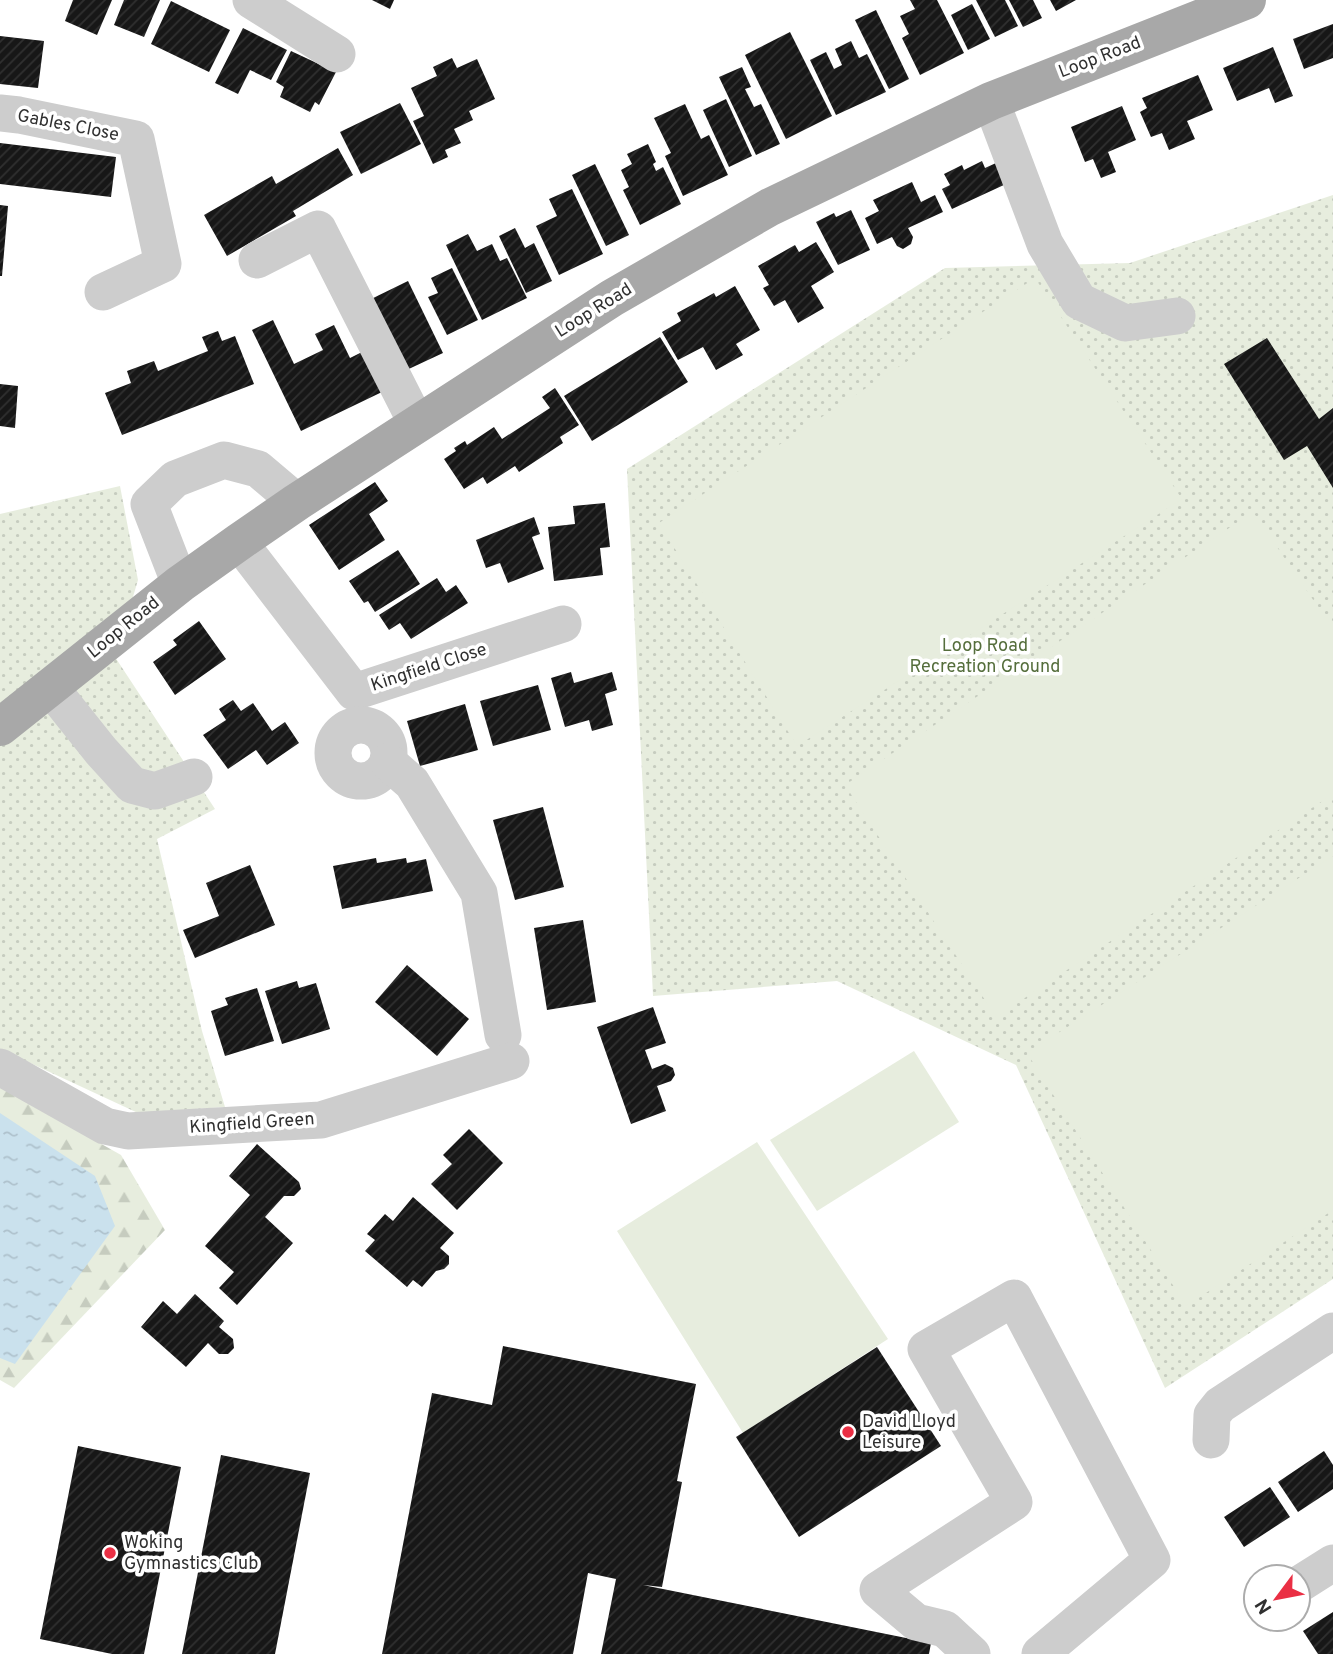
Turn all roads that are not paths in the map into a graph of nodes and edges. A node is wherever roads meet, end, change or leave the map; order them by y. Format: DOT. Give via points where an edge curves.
graph roads {
  1 [pos="251,0"];
  2 [pos="1247,0"];
  3 [pos="337,54"];
  4 [pos="991,101"];
  5 [pos="0,113"];
  6 [pos="257,260"];
  7 [pos="103,292"];
  8 [pos="1177,316"];
  9 [pos="417,424"];
  10 [pos="297,502"];
  11 [pos="239,542"];
  12 [pos="180,584"];
  13 [pos="563,624"];
  14 [pos="50,687"];
  15 [pos="358,708"];
  16 [pos="0,727"];
  17 [pos="388,762"];
  18 [pos="194,777"];
  19 [pos="0,1067"];
  20 [pos="1333,1332"];
  21 [pos="1211,1440"];
  22 [pos="1333,1563"];
  23 [pos="1312,1576"];
  24 [pos="972,1654"];
  25 [pos="1040,1654"];
  1 -- 3 [label="street"];
  2 -- 4 [label="main road, Loop Road"];
  4 -- 8 [label="street" via="1045,244 1079,301 1125,323"];
  4 -- 9 [label="main road, Loop Road" via="771,207 612,298"];
  5 -- 7 [label="street, Gables Close" via="136,139 163,264"];
  6 -- 9 [label="street" via="318,229"];
  9 -- 10 [label="main road, Loop Road"];
  10 -- 11 [label="main road, Loop Road"];
  10 -- 12 [label="street" via="258,470 224,460 175,479 149,504"];
  11 -- 12 [label="main road, Loop Road"];
  11 -- 15 [label="street, Kingfield Close"];
  12 -- 14 [label="main road, Loop Road"];
  13 -- 15 [label="street, Kingfield Close"];
  14 -- 16 [label="main road, Loop Road"];
  14 -- 18 [label="street" via="132,785 155,791"];
  15 -- 17 [label="street, Kingfield Close" via="385,738"];
  15 -- 17 [label="street, Kingfield Close" via="337,737 332,755 340,773 356,782 366,781 382,772"];
  17 -- 19 [label="street, Kingfield Green" via="412,783 479,893 507,1048 321,1120 128,1132 105,1126"];
  20 -- 21 [label="street" via="1220,1405 1212,1415"];
  22 -- 23 [label="street"];
  24 -- 25 [label="street" via="945,1629 916,1622 878,1590 1014,1502 926,1349 1014,1298 1152,1560"];
}
